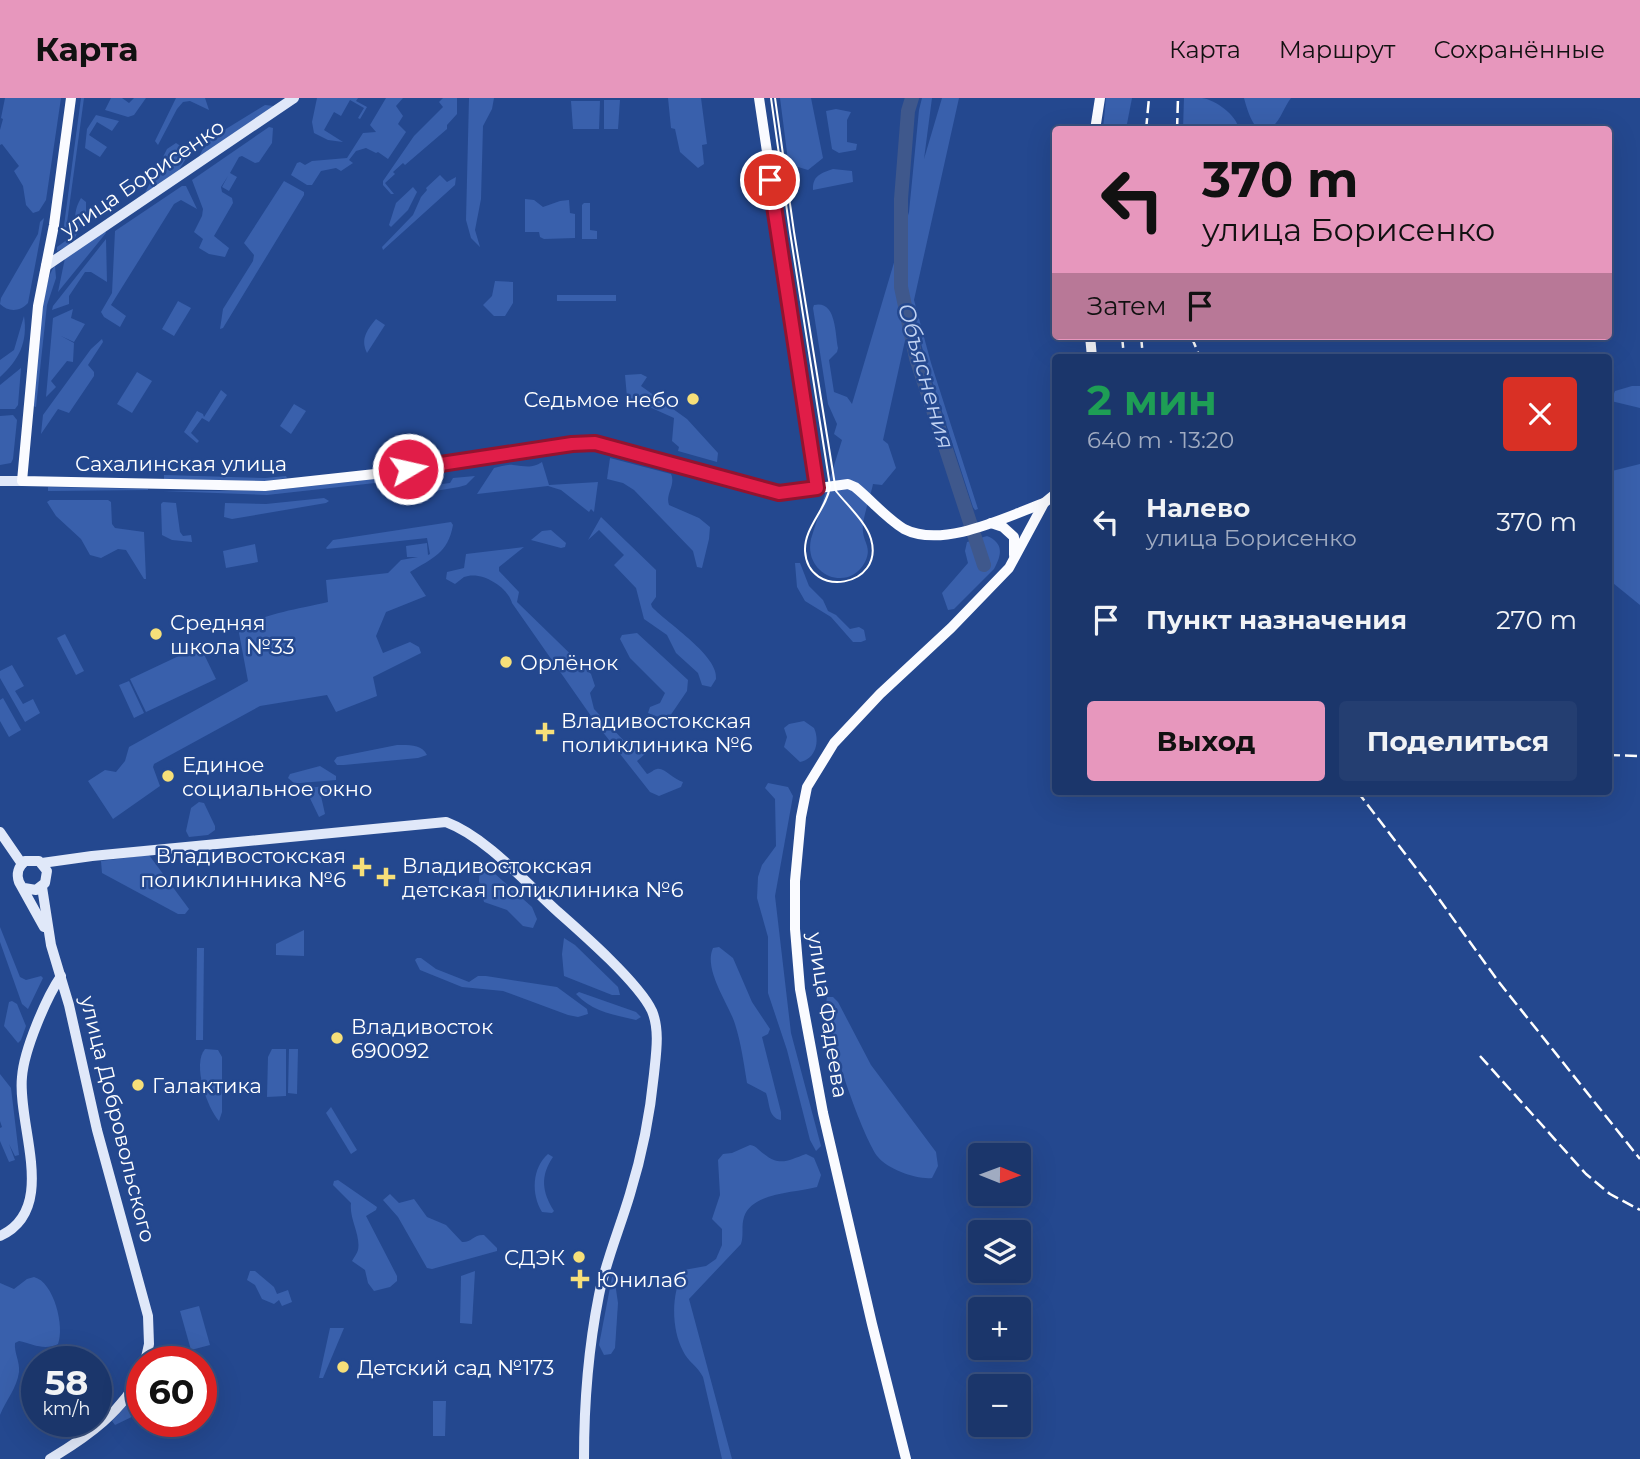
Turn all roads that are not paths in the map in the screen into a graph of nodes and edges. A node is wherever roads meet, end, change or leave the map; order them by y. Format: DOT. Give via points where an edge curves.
graph roads {
  1 [pos="71,98"];
  2 [pos="294,98"];
  3 [pos="759,98"];
  4 [pos="1100,98"];
  5 [pos="1096,126"];
  6 [pos="46,266"];
  7 [pos="0,481"];
  8 [pos="22,481"];
  9 [pos="817,488"];
  10 [pos="1052,496"];
  11 [pos="1044,503"];
  12 [pos="991,523"];
  13 [pos="1009,568"];
  14 [pos="0,832"];
  15 [pos="42,863"];
  16 [pos="22,864"];
  17 [pos="42,887"];
  18 [pos="24,888"];
  19 [pos="49,935"];
  20 [pos="61,976"];
  21 [pos="0,1236"];
  22 [pos="149,1346"];
  23 [pos="126,1399"];
  24 [pos="50,1459"];
  25 [pos="584,1459"];
  26 [pos="906,1459"];
  1 -- 6 [label="main road, улица Борисенко"];
  2 -- 6 [label="main road, улица Борисенко"];
  3 -- 9 [label="main road"];
  4 -- 5 [label="main road"];
  6 -- 8 [label="main road, улица Борисенко" via="38,306"];
  7 -- 8 [label="main road, Сахалинская улица"];
  8 -- 9 [label="main road, Сахалинская улица" via="265,486 586,443 607,444 779,493"];
  9 -- 12 [label="main road, Сахалинская улица" via="842,483 855,487 897,524 915,533 937,536"];
  10 -- 11 [label="main road, улица Фадеева"];
  11 -- 12 [label="main road, Сахалинская улица"];
  11 -- 13 [label="main road, улица Фадеева"];
  12 -- 13 [label="main road" via="1014,537"];
  13 -- 26 [label="main road, улица Фадеева" via="834,743 807,787 801,817 795,881 800,989 823,1113"];
  14 -- 16 [label="main road"];
  15 -- 16 [label="main road"];
  15 -- 17 [label="main road" via="48,875"];
  15 -- 25 [label="main road" via="446,822 484,846 633,984 652,1013 656,1052 640,1161 599,1294 585,1381"];
  16 -- 18 [label="main road" via="17,874"];
  17 -- 18 [label="main road"];
  17 -- 19 [label="main road, улица Добровольского"];
  18 -- 19 [label="main road"];
  19 -- 20 [label="main road, улица Добровольского"];
  20 -- 21 [label="main road" via="39,1021 22,1078 30,1202 23,1219"];
  20 -- 22 [label="main road, улица Добровольского" via="148,1316"];
  23 -- 24 [label="main road" via="81,1440"];
}
